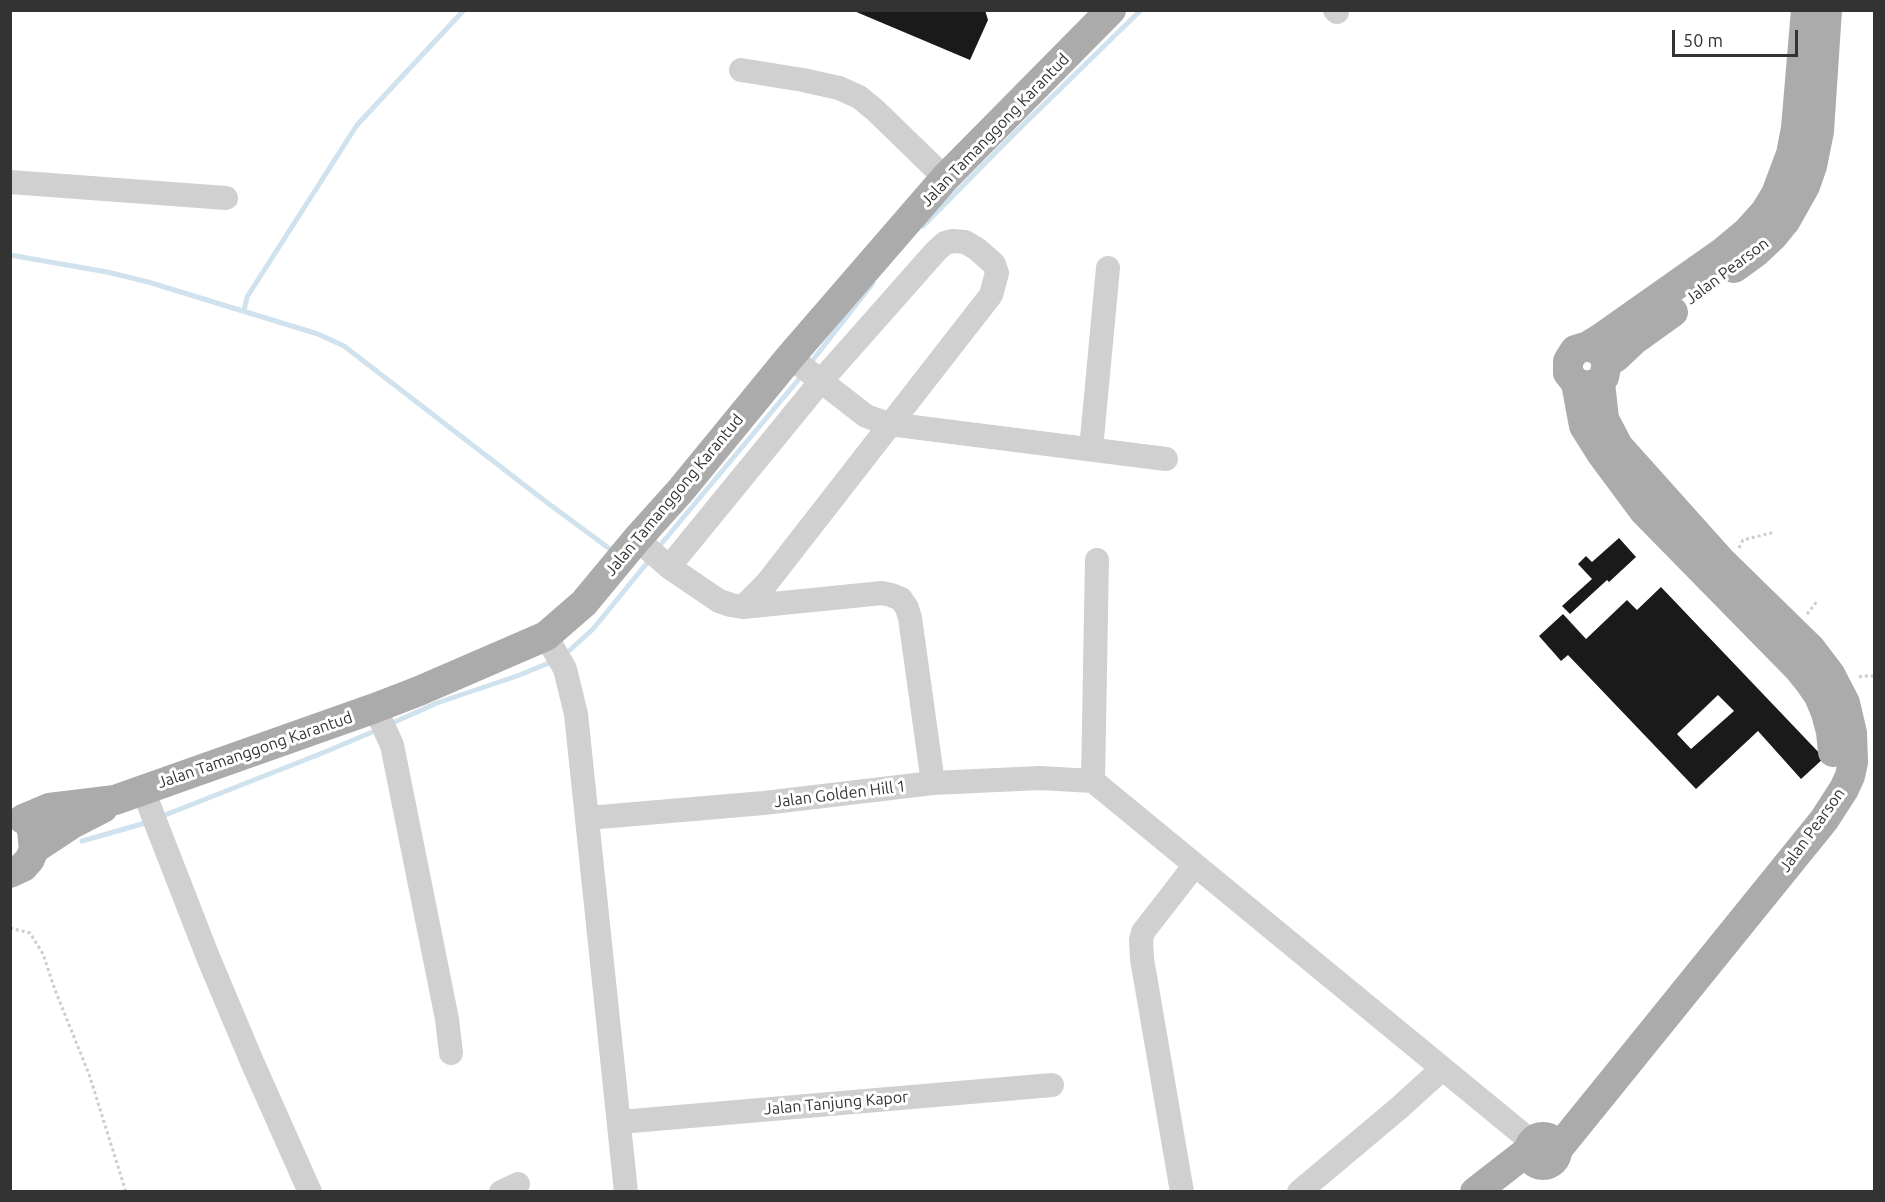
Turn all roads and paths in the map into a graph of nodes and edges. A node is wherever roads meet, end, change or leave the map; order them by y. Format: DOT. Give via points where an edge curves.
graph roads {
  1 [pos="1111,10"];
  2 [pos="1806,10"];
  3 [pos="1827,10"];
  4 [pos="741,70"];
  5 [pos="945,178"];
  6 [pos="10,182"];
  7 [pos="226,198"];
  8 [pos="1108,268"];
  9 [pos="790,357"];
  10 [pos="1593,368"];
  11 [pos="821,381"];
  12 [pos="889,424"];
  13 [pos="1091,449"];
  14 [pos="1166,459"];
  15 [pos="1775,532"];
  16 [pos="637,539"];
  17 [pos="1096,561"];
  18 [pos="669,567"];
  19 [pos="1728,567"];
  20 [pos="743,607"];
  21 [pos="546,636"];
  22 [pos="378,714"];
  23 [pos="1093,781"];
  24 [pos="933,783"];
  25 [pos="115,800"];
  26 [pos="149,807"];
  27 [pos="17,815"];
  28 [pos="588,818"];
  29 [pos="34,849"];
  30 [pos="1196,865"];
  31 [pos="11,875"];
  32 [pos="10,928"];
  33 [pos="451,1053"];
  34 [pos="1442,1069"];
  35 [pos="1052,1085"];
  36 [pos="620,1122"];
  37 [pos="1541,1149"];
  38 [pos="126,1191"];
  39 [pos="310,1191"];
  40 [pos="626,1191"];
  41 [pos="1182,1191"];
  42 [pos="1299,1191"];
  43 [pos="1475,1191"];
  44 [pos="1501,1191"];
  1 -- 5 [label="main road, Jalan Tamanggong Karantud"];
  2 -- 10 [label="main road" via="1796,128 1776,194 1747,232"];
  3 -- 10 [label="main road, Jalan Pearson" via="1816,149 1796,205 1756,252"];
  4 -- 5 [label="street" via="839,88 859,97"];
  5 -- 9 [label="main road, Jalan Tamanggong Karantud"];
  6 -- 7 [label="street"];
  8 -- 13 [label="street"];
  9 -- 11 [label="street"];
  9 -- 16 [label="main road, Jalan Tamanggong Karantud"];
  10 -- 19 [label="main road, Jalan Pearson" via="1604,419 1618,446"];
  10 -- 37 [label="main road, Jalan Pearson" via="1584,426 1644,511 1810,682 1826,713 1834,762 1828,782 1808,813"];
  11 -- 12 [label="street" via="866,416"];
  11 -- 12 [label="street" via="945,243 965,242 978,249 994,264 997,273 991,295"];
  11 -- 18 [label="street"];
  12 -- 13 [label="street"];
  12 -- 20 [label="street" via="766,584"];
  13 -- 14 [label="street"];
  15 -- 19 [label="path" via="1743,540"];
  16 -- 18 [label="street"];
  16 -- 21 [label="main road, Jalan Tamanggong Karantud" via="584,603"];
  17 -- 23 [label="street"];
  18 -- 20 [label="street" via="719,601"];
  19 -- 37 [label="main road, Jalan Pearson" via="1810,649 1838,687 1852,733 1850,776 1824,820"];
  20 -- 24 [label="street" via="882,593 901,599 910,618"];
  21 -- 22 [label="main road, Jalan Tamanggong Karantud" via="419,691"];
  21 -- 28 [label="street" via="566,669 570,685"];
  22 -- 26 [label="main road, Jalan Tamanggong Karantud"];
  22 -- 33 [label="street" via="392,745"];
  23 -- 24 [label="street, Jalan Golden Hill 1" via="1040,778"];
  23 -- 30 [label="street"];
  24 -- 28 [label="street, Jalan Golden Hill 1"];
  25 -- 26 [label="main road, Jalan Tamanggong Karantud"];
  25 -- 27 [label="main road, Jalan Tamanggong Karantud"];
  25 -- 29 [label="main road, Jalan Tamanggong Karantud"];
  26 -- 39 [label="street" via="244,1042"];
  27 -- 29 [label="main road" via="33,832"];
  28 -- 36 [label="street"];
  29 -- 31 [label="main road, Jalan Tamanggong Karantud" via="23,867"];
  30 -- 34 [label="street"];
  30 -- 41 [label="street" via="1143,932 1141,940"];
  32 -- 38 [label="path" via="30,933 43,954 89,1074"];
  34 -- 37 [label="street"];
  34 -- 42 [label="street"];
  35 -- 36 [label="street, Jalan Tanjung Kapor"];
  36 -- 40 [label="street"];
  37 -- 43 [label="main road, Jalan Pearson"];
  37 -- 44 [label="main road, Jalan Pearson"];
}
